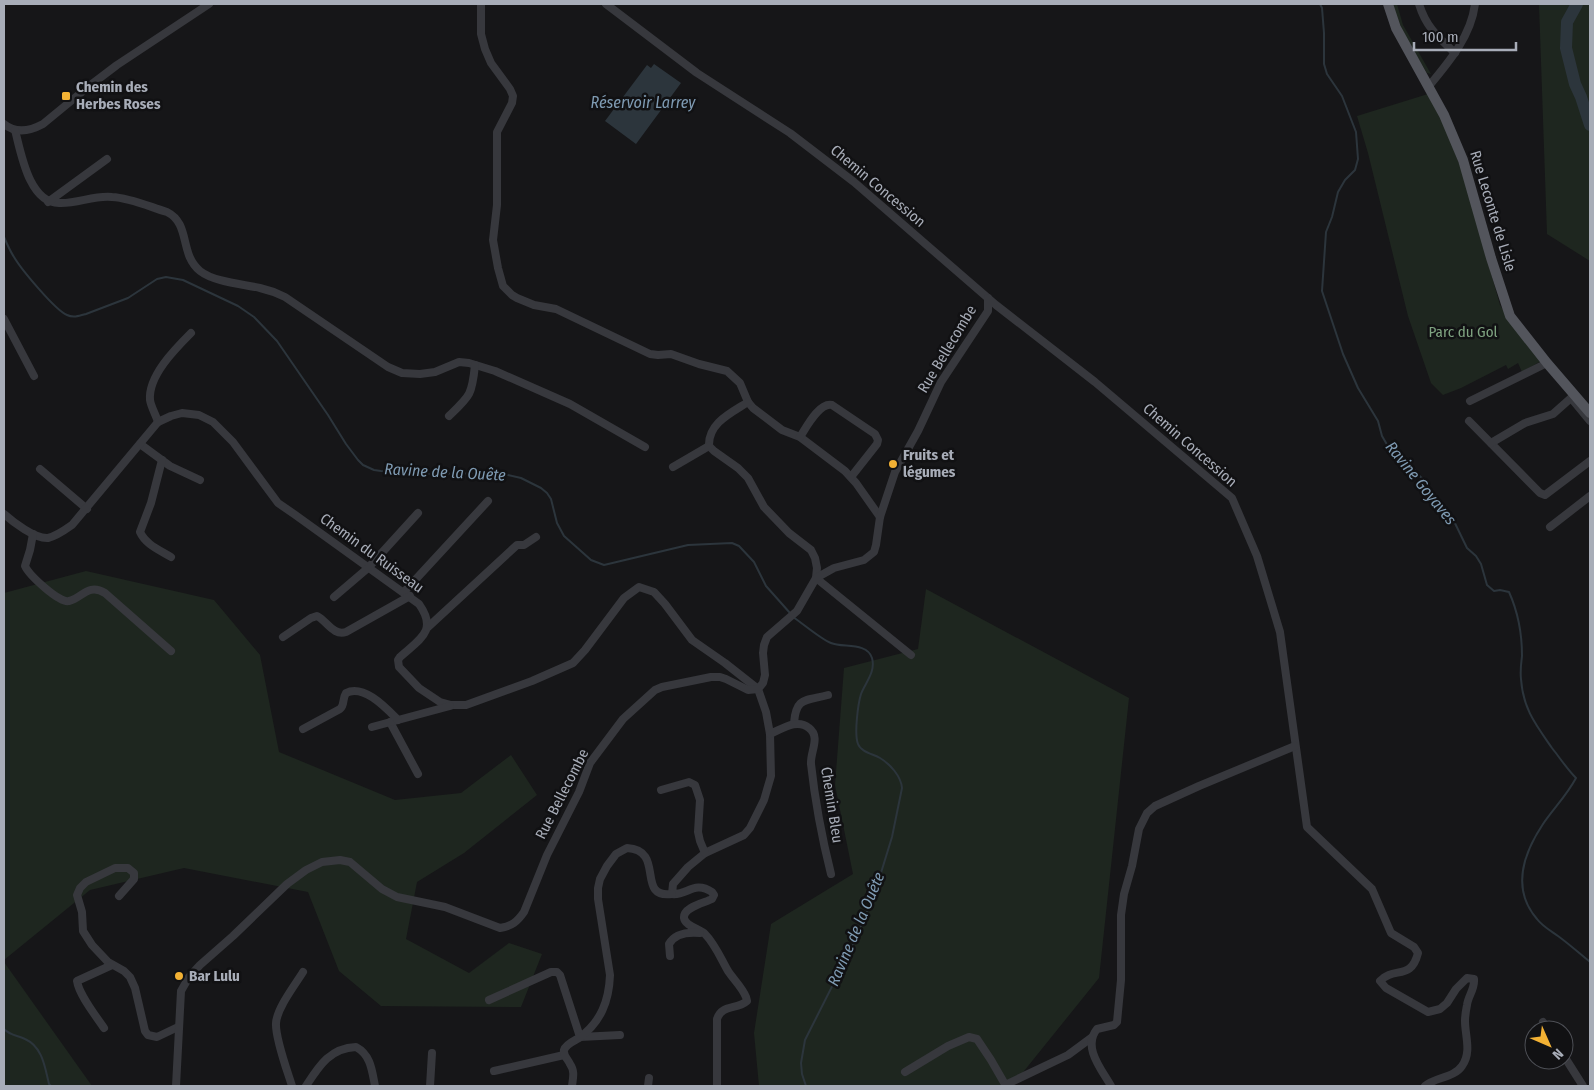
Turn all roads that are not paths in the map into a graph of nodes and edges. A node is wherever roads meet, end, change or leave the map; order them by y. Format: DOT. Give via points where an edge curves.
graph roads {
  1 [pos="209,4"];
  2 [pos="482,4"];
  3 [pos="606,4"];
  4 [pos="1388,4"];
  5 [pos="1419,4"];
  6 [pos="1475,4"];
  7 [pos="1455,53"];
  8 [pos="1429,86"];
  9 [pos="4,124"];
  10 [pos="15,130"];
  11 [pos="107,159"];
  12 [pos="48,202"];
  13 [pos="988,298"];
  14 [pos="4,319"];
  15 [pos="191,333"];
  16 [pos="1547,363"];
  17 [pos="475,365"];
  18 [pos="34,376"];
  19 [pos="1470,401"];
  20 [pos="748,402"];
  21 [pos="1590,413"];
  22 [pos="449,416"];
  23 [pos="1469,421"];
  24 [pos="1590,421"];
  25 [pos="158,422"];
  26 [pos="800,437"];
  27 [pos="1491,443"];
  28 [pos="140,444"];
  29 [pos="709,446"];
  30 [pos="645,447"];
  31 [pos="162,460"];
  32 [pos="1590,461"];
  33 [pos="673,467"];
  34 [pos="40,469"];
  35 [pos="851,477"];
  36 [pos="200,480"];
  37 [pos="1590,496"];
  38 [pos="488,501"];
  39 [pos="87,509"];
  40 [pos="4,514"];
  41 [pos="418,514"];
  42 [pos="880,517"];
  43 [pos="1550,527"];
  44 [pos="33,534"];
  45 [pos="536,537"];
  46 [pos="171,557"];
  47 [pos="368,568"];
  48 [pos="816,578"];
  49 [pos="407,594"];
  50 [pos="334,597"];
  51 [pos="427,628"];
  52 [pos="283,637"];
  53 [pos="171,651"];
  54 [pos="911,655"];
  55 [pos="758,690"];
  56 [pos="828,695"];
  57 [pos="451,705"];
  58 [pos="398,720"];
  59 [pos="390,722"];
  60 [pos="794,724"];
  61 [pos="372,727"];
  62 [pos="303,729"];
  63 [pos="770,734"];
  64 [pos="1295,746"];
  65 [pos="418,774"];
  66 [pos="660,790"];
  67 [pos="705,854"];
  68 [pos="831,874"];
  69 [pos="672,894"];
  70 [pos="119,896"];
  71 [pos="706,935"];
  72 [pos="670,956"];
  73 [pos="112,965"];
  74 [pos="303,972"];
  75 [pos="489,1000"];
  76 [pos="178,1026"];
  77 [pos="104,1028"];
  78 [pos="620,1035"];
  79 [pos="580,1037"];
  80 [pos="1091,1038"];
  81 [pos="432,1053"];
  82 [pos="564,1055"];
  83 [pos="1573,1070"];
  84 [pos="494,1071"];
  85 [pos="905,1072"];
  86 [pos="649,1078"];
  87 [pos="176,1086"];
  88 [pos="292,1086"];
  89 [pos="306,1086"];
  90 [pos="375,1086"];
  91 [pos="430,1086"];
  92 [pos="572,1086"];
  93 [pos="648,1086"];
  94 [pos="717,1086"];
  95 [pos="1006,1086"];
  96 [pos="1111,1086"];
  97 [pos="1425,1086"];
  98 [pos="1583,1086"];
  1 -- 10 [label="street" via="117,65 42,124 28,130"];
  2 -- 20 [label="street" via="481,34 485,49 513,96 497,132 497,204 493,240 503,286 517,298 556,308 650,354 671,354 723,369 740,383"];
  3 -- 13 [label="street, Chemin Concession" via="697,74 790,133 854,182"];
  4 -- 8 [label="main road, Rue Leconte de Lisle" via="1396,28"];
  5 -- 7 [label="street" via="1431,29"];
  6 -- 7 [label="street" via="1472,18"];
  7 -- 8 [label="street"];
  8 -- 16 [label="main road, Rue Leconte de Lisle" via="1463,160 1506,308"];
  9 -- 10 [label="street"];
  10 -- 12 [label="street" via="25,171"];
  11 -- 12 [label="street"];
  12 -- 17 [label="street" via="113,197 172,215 181,224 186,249 200,271 211,278 279,294 388,368 420,374 459,362"];
  13 -- 42 [label="street, Rue Bellecombe" via="988,311 941,382 895,472"];
  13 -- 64 [label="street, Chemin Concession" via="1095,382 1232,498 1258,556 1280,632"];
  14 -- 18 [label="street"];
  15 -- 25 [label="street" via="169,355 151,388 150,401"];
  16 -- 19 [label="street"];
  16 -- 21 [label="main road, Rue Leconte de Lisle"];
  17 -- 22 [label="street" via="470,394"];
  17 -- 30 [label="street" via="570,404"];
  20 -- 26 [label="street" via="782,430"];
  20 -- 29 [label="street" via="714,427"];
  23 -- 27 [label="street"];
  24 -- 27 [label="street" via="1571,398 1553,414 1525,423"];
  25 -- 28 [label="street"];
  25 -- 47 [label="street, Chemin du Ruisseau" via="182,413 199,415 213,422 233,442 278,504"];
  26 -- 35 [label="street"];
  26 -- 35 [label="street" via="817,412 828,404 874,434 877,444"];
  27 -- 32 [label="street" via="1545,495"];
  28 -- 31 [label="street"];
  28 -- 39 [label="street"];
  29 -- 33 [label="street"];
  29 -- 48 [label="street" via="748,478 764,508 811,550 817,568"];
  31 -- 36 [label="street"];
  31 -- 46 [label="street" via="140,532 149,544"];
  34 -- 39 [label="street"];
  35 -- 42 [label="street"];
  37 -- 43 [label="street"];
  38 -- 49 [label="street"];
  39 -- 44 [label="street" via="72,525 56,535 41,538"];
  40 -- 44 [label="street"];
  41 -- 47 [label="street"];
  42 -- 48 [label="street, Rue Bellecombe" via="874,552 869,557 834,568"];
  44 -- 53 [label="street" via="25,566 27,572 67,602 92,590 105,593"];
  45 -- 51 [label="street" via="517,545"];
  47 -- 49 [label="street, Chemin du Ruisseau"];
  47 -- 50 [label="street"];
  48 -- 54 [label="street"];
  48 -- 55 [label="street" via="797,611 767,637 764,644 765,675"];
  49 -- 51 [label="street, Chemin du Ruisseau" via="426,613"];
  49 -- 52 [label="street" via="346,632 335,632 317,616"];
  51 -- 57 [label="street" via="423,636 400,657 399,666 419,688 440,702"];
  55 -- 57 [label="street" via="692,640 654,592 639,588 624,598 573,663 466,705"];
  55 -- 63 [label="street"];
  55 -- 76 [label="street, Rue Bellecombe" via="748,690 726,679 711,676 662,686 648,694 590,763 524,912 514,924 500,928 445,907 396,897 350,862 322,862 287,884 189,977 181,991"];
  56 -- 60 [label="street" via="799,704"];
  57 -- 58 [label="street"];
  58 -- 59 [label="street"];
  58 -- 62 [label="street" via="382,704 357,690 346,693 340,709"];
  59 -- 61 [label="street"];
  59 -- 65 [label="street"];
  60 -- 63 [label="street"];
  60 -- 68 [label="street, Chemin Bleu" via="809,727 815,736 811,764"];
  63 -- 67 [label="street" via="771,776 750,828 744,835"];
  64 -- 80 [label="street" via="1199,786 1155,806 1147,813 1139,829 1124,894 1117,1022 1097,1029"];
  64 -- 97 [label="street, Chemin Concession" via="1307,827 1372,889 1391,934 1414,947 1418,953 1416,962 1408,970 1384,976 1380,981 1386,988 1428,1012 1440,1010 1467,978 1474,979 1465,1022 1467,1055 1461,1067"];
  66 -- 67 [label="street" via="689,782 695,785 700,800 698,832"];
  67 -- 69 [label="street" via="673,884"];
  69 -- 71 [label="street" via="694,888 712,892 712,899 686,911 684,917 690,926"];
  69 -- 79 [label="street" via="657,892 648,860 640,851 627,848 616,854 607,866 600,879 598,899 609,987 603,1010"];
  70 -- 73 [label="street" via="134,879 134,873 128,868 115,868 86,882 77,895 83,931"];
  71 -- 72 [label="street" via="694,932 674,938 669,944"];
  71 -- 94 [label="street" via="746,997 744,1004 725,1008 719,1013"];
  73 -- 76 [label="street" via="130,977 148,1035 157,1037"];
  73 -- 77 [label="street" via="77,981"];
  74 -- 88 [label="street" via="276,1022"];
  75 -- 79 [label="street" via="557,972"];
  76 -- 87 [label="street, Rue Bellecombe"];
  78 -- 79 [label="street"];
  79 -- 82 [label="street" via="566,1048"];
  80 -- 95 [label="street" via="1068,1055"];
  80 -- 96 [label="street" via="1092,1052"];
  81 -- 91 [label="street"];
  82 -- 84 [label="street"];
  82 -- 92 [label="street" via="574,1075"];
  83 -- 98 [label="street"];
  85 -- 95 [label="street" via="968,1036 977,1039"];
  86 -- 93 [label="street"];
  89 -- 90 [label="street" via="315,1071 336,1051 356,1047 370,1061"];
}
